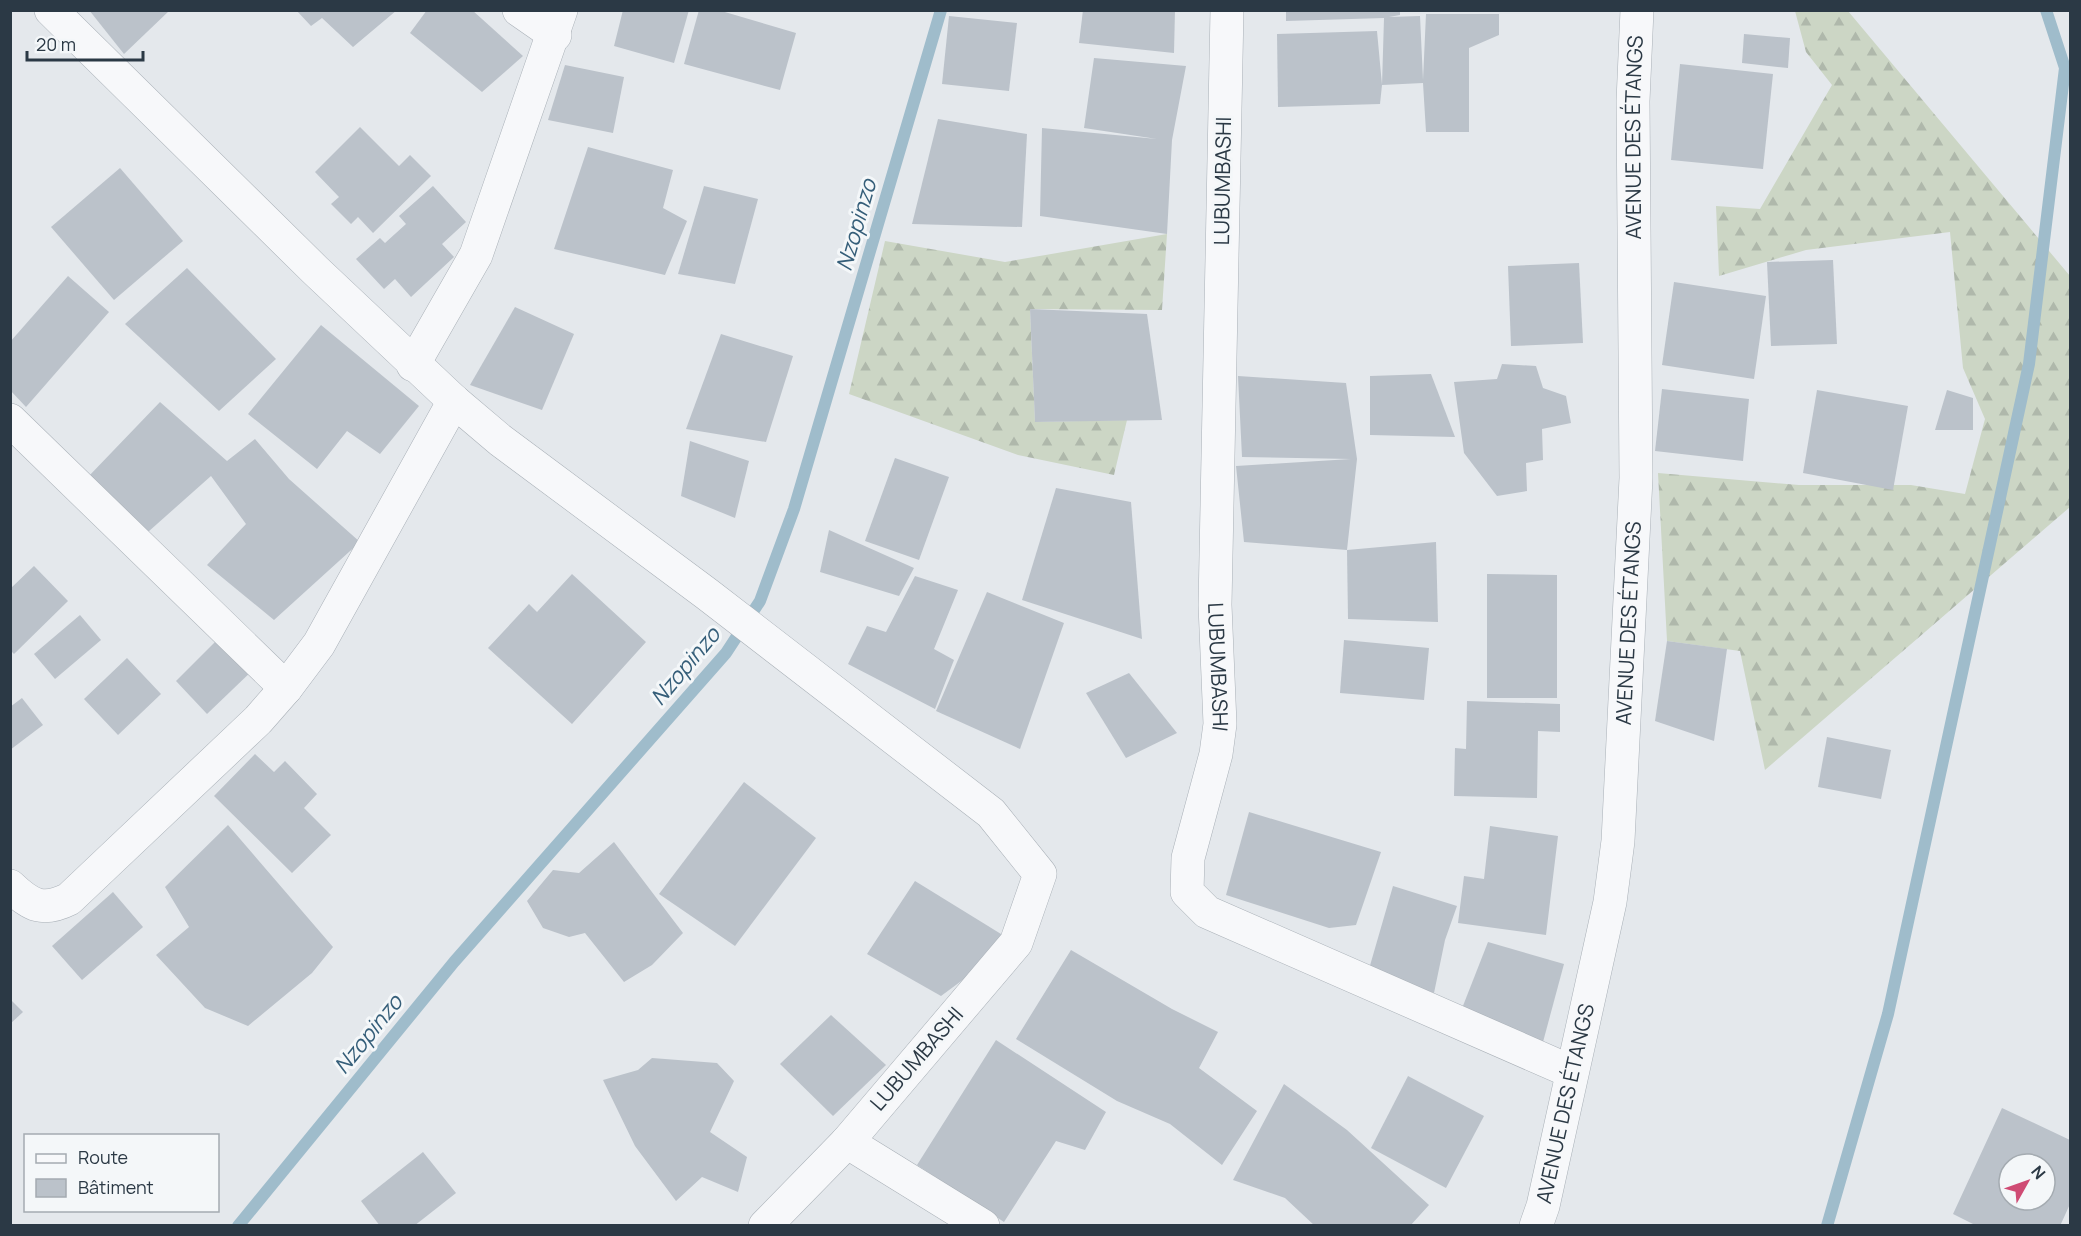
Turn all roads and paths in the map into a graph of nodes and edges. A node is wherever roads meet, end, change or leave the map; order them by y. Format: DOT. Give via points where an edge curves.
graph roads {
  1 [pos="51,10"];
  2 [pos="519,10"];
  3 [pos="1227,10"];
  4 [pos="1638,10"];
  5 [pos="558,23"];
  6 [pos="413,365"];
  7 [pos="454,401"];
  8 [pos="10,420"];
  9 [pos="286,688"];
  10 [pos="10,886"];
  11 [pos="1572,1072"];
  12 [pos="847,1142"];
  13 [pos="765,1226"];
  14 [pos="983,1226"];
  15 [pos="1536,1226"];
  1 -- 6 [label="street" via="118,80"];
  2 -- 5 [label="street"];
  3 -- 11 [label="street, LUBUMBASHI" via="1215,605 1220,724 1216,754 1188,858 1187,892 1207,912"];
  4 -- 11 [label="street, AVENUE DES ÉTANGS" via="1633,101 1636,478 1623,770 1610,902"];
  5 -- 6 [label="street" via="476,255"];
  6 -- 7 [label="street"];
  7 -- 9 [label="street" via="319,644"];
  7 -- 12 [label="street, LUBUMBASHI" via="991,813 1040,874 1016,943"];
  8 -- 9 [label="street"];
  9 -- 10 [label="street" via="258,720 69,899 54,907 41,907"];
  11 -- 15 [label="street, AVENUE DES ÉTANGS"];
  12 -- 13 [label="street, LUBUMBASHI"];
  12 -- 14 [label="street"];
}
